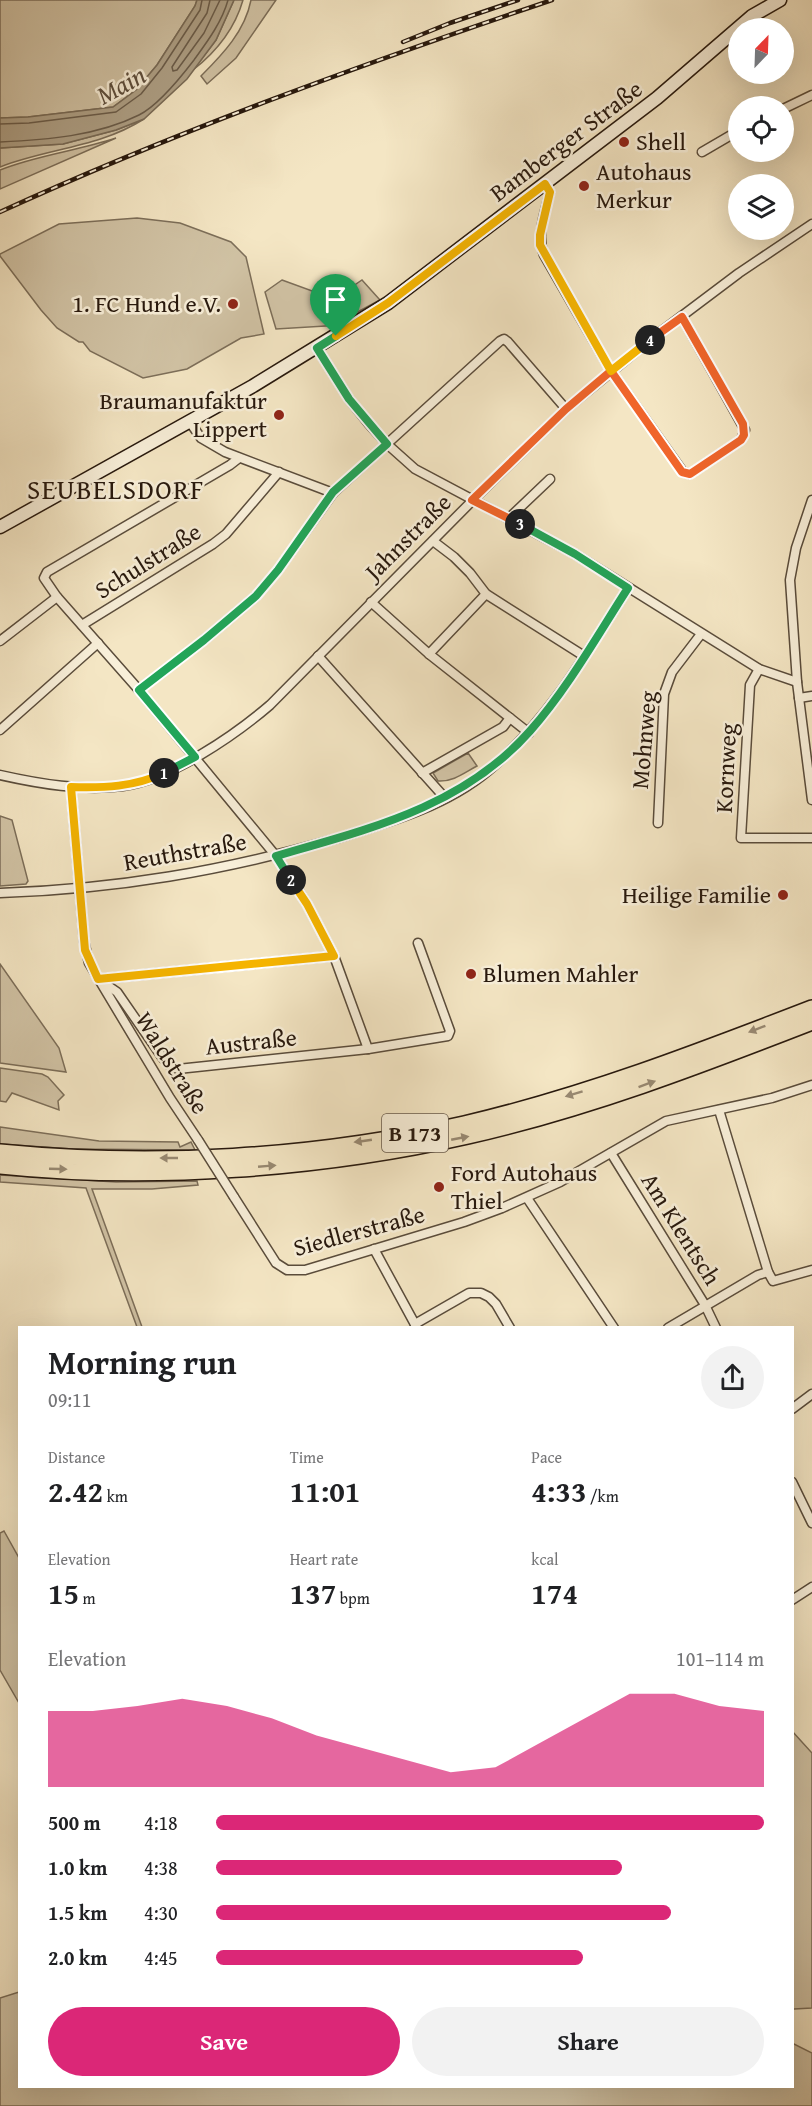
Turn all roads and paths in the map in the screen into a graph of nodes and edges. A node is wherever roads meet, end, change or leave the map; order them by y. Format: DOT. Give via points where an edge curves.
graph roads {
  1 [pos="780,0"];
  2 [pos="812,95"];
  3 [pos="794,104"];
  4 [pos="728,137"];
  5 [pos="702,152"];
  6 [pos="545,184"];
  7 [pos="812,224"];
  8 [pos="682,317"];
  9 [pos="317,348"];
  10 [pos="611,371"];
  11 [pos="566,409"];
  12 [pos="189,421"];
  13 [pos="387,444"];
  14 [pos="239,458"];
  15 [pos="279,472"];
  16 [pos="549,479"];
  17 [pos="333,492"];
  18 [pos="472,500"];
  19 [pos="812,500"];
  20 [pos="509,518"];
  21 [pos="0,527"];
  22 [pos="433,541"];
  23 [pos="628,588"];
  24 [pos="486,594"];
  25 [pos="57,597"];
  26 [pos="371,602"];
  27 [pos="82,625"];
  28 [pos="701,634"];
  29 [pos="0,641"];
  30 [pos="98,643"];
  31 [pos="429,654"];
  32 [pos="318,656"];
  33 [pos="584,656"];
  34 [pos="759,669"];
  35 [pos="797,682"];
  36 [pos="139,690"];
  37 [pos="812,696"];
  38 [pos="799,698"];
  39 [pos="510,718"];
  40 [pos="0,730"];
  41 [pos="529,733"];
  42 [pos="195,757"];
  43 [pos="422,773"];
  44 [pos="0,775"];
  45 [pos="71,787"];
  46 [pos="445,798"];
  47 [pos="812,800"];
  48 [pos="658,823"];
  49 [pos="812,838"];
  50 [pos="276,856"];
  51 [pos="79,889"];
  52 [pos="0,893"];
  53 [pos="418,943"];
  54 [pos="334,956"];
  55 [pos="98,979"];
  56 [pos="812,1008"];
  57 [pos="812,1022"];
  58 [pos="368,1049"];
  59 [pos="812,1085"];
  60 [pos="719,1110"];
  61 [pos="0,1152"];
  62 [pos="611,1153"];
  63 [pos="0,1166"];
  64 [pos="527,1198"];
  65 [pos="374,1249"];
  66 [pos="283,1268"];
  67 [pos="812,1270"];
  68 [pos="768,1272"];
  69 [pos="705,1305"];
  70 [pos="416,1326"];
  71 [pos="509,1326"];
  72 [pos="613,1326"];
  73 [pos="671,1326"];
  74 [pos="715,1326"];
  75 [pos="812,1394"];
  76 [pos="794,1408"];
  77 [pos="794,1486"];
  78 [pos="812,1523"];
  79 [pos="812,1587"];
  80 [pos="794,1599"];
  1 -- 6 [label="street, Bamberger Straße" via="752,16 657,98"];
  2 -- 3 [label="street"];
  4 -- 5 [label="street"];
  6 -- 9 [label="street, Bamberger Straße" via="388,303"];
  6 -- 10 [label="street" via="550,192 540,245"];
  7 -- 8 [label="street, Jahnstraße"];
  8 -- 10 [label="street, Jahnstraße"];
  8 -- 10 [label="street" via="745,430 741,440 690,474 682,472"];
  9 -- 12 [label="street, Bamberger Straße"];
  9 -- 13 [label="street" via="349,399"];
  10 -- 11 [label="street, Jahnstraße"];
  11 -- 13 [label="street" via="504,339"];
  11 -- 18 [label="street, Jahnstraße"];
  12 -- 14 [label="street" via="201,438"];
  12 -- 21 [label="street, Bamberger Straße"];
  13 -- 17 [label="street"];
  13 -- 18 [label="street" via="415,469"];
  14 -- 15 [label="street"];
  14 -- 25 [label="street" via="47,572 44,578"];
  15 -- 17 [label="street"];
  15 -- 27 [label="street, Schulstraße" via="226,534"];
  16 -- 20 [label="street"];
  17 -- 36 [label="street" via="256,596"];
  18 -- 20 [label="street"];
  18 -- 22 [label="street, Jahnstraße"];
  19 -- 35 [label="street" via="799,534 790,580"];
  20 -- 23 [label="street"];
  22 -- 24 [label="street" via="470,573"];
  22 -- 26 [label="street, Jahnstraße"];
  23 -- 28 [label="street"];
  23 -- 33 [label="street, Reuthstraße"];
  24 -- 31 [label="street"];
  24 -- 33 [label="street"];
  25 -- 27 [label="street"];
  25 -- 29 [label="street"];
  26 -- 31 [label="street"];
  26 -- 32 [label="street, Jahnstraße"];
  27 -- 30 [label="street"];
  28 -- 34 [label="street"];
  28 -- 48 [label="street, Mohnweg" via="672,672 664,694"];
  30 -- 36 [label="street"];
  30 -- 40 [label="street"];
  31 -- 39 [label="street"];
  32 -- 42 [label="street, Jahnstraße" via="245,726"];
  32 -- 43 [label="street"];
  33 -- 41 [label="street, Reuthstraße"];
  34 -- 35 [label="street"];
  34 -- 49 [label="street, Kornweg" via="750,685 741,838"];
  35 -- 38 [label="street"];
  36 -- 42 [label="street"];
  37 -- 38 [label="street"];
  38 -- 47 [label="street"];
  39 -- 41 [label="street"];
  39 -- 43 [label="street" via="503,727"];
  41 -- 46 [label="street, Reuthstraße" via="486,772"];
  42 -- 45 [label="street, Jahnstraße" via="145,781 125,786"];
  42 -- 50 [label="street"];
  43 -- 46 [label="street"];
  44 -- 45 [label="street, Jahnstraße"];
  45 -- 51 [label="street, Waldstraße"];
  46 -- 50 [label="street, Reuthstraße" via="405,816"];
  50 -- 51 [label="street, Reuthstraße" via="169,878"];
  50 -- 54 [label="street"];
  51 -- 52 [label="street, Reuthstraße"];
  51 -- 55 [label="street, Waldstraße" via="85,950"];
  53 -- 58 [label="street, Austraße" via="450,1031 448,1036"];
  54 -- 55 [label="street"];
  54 -- 58 [label="street"];
  55 -- 58 [label="street, Austraße" via="117,992 162,1057 178,1070"];
  55 -- 66 [label="street, Waldstraße, bridge" via="270,1256"];
  56 -- 61 [label="highway, B 173, one-way" via="696,1053 576,1093 463,1124 398,1136 208,1158 111,1159"];
  63 -- 57 [label="highway, B 173, one-way" via="115,1172 209,1171 405,1148 581,1106"];
  59 -- 60 [label="street, Siedlerstraße"];
  60 -- 62 [label="street, Siedlerstraße" via="666,1121"];
  60 -- 68 [label="street"];
  62 -- 64 [label="street, Siedlerstraße"];
  62 -- 69 [label="street, Am Klentsch"];
  64 -- 65 [label="street, Siedlerstraße"];
  64 -- 72 [label="street"];
  65 -- 66 [label="street, Siedlerstraße" via="305,1270"];
  65 -- 70 [label="street"];
  67 -- 68 [label="street" via="773,1281"];
  68 -- 69 [label="street"];
  69 -- 73 [label="street"];
  69 -- 74 [label="street, Am Klentsch"];
  70 -- 71 [label="street" via="469,1293 481,1293 496,1304"];
  75 -- 76 [label="street"];
  77 -- 78 [label="street"];
  79 -- 80 [label="street"];
}
